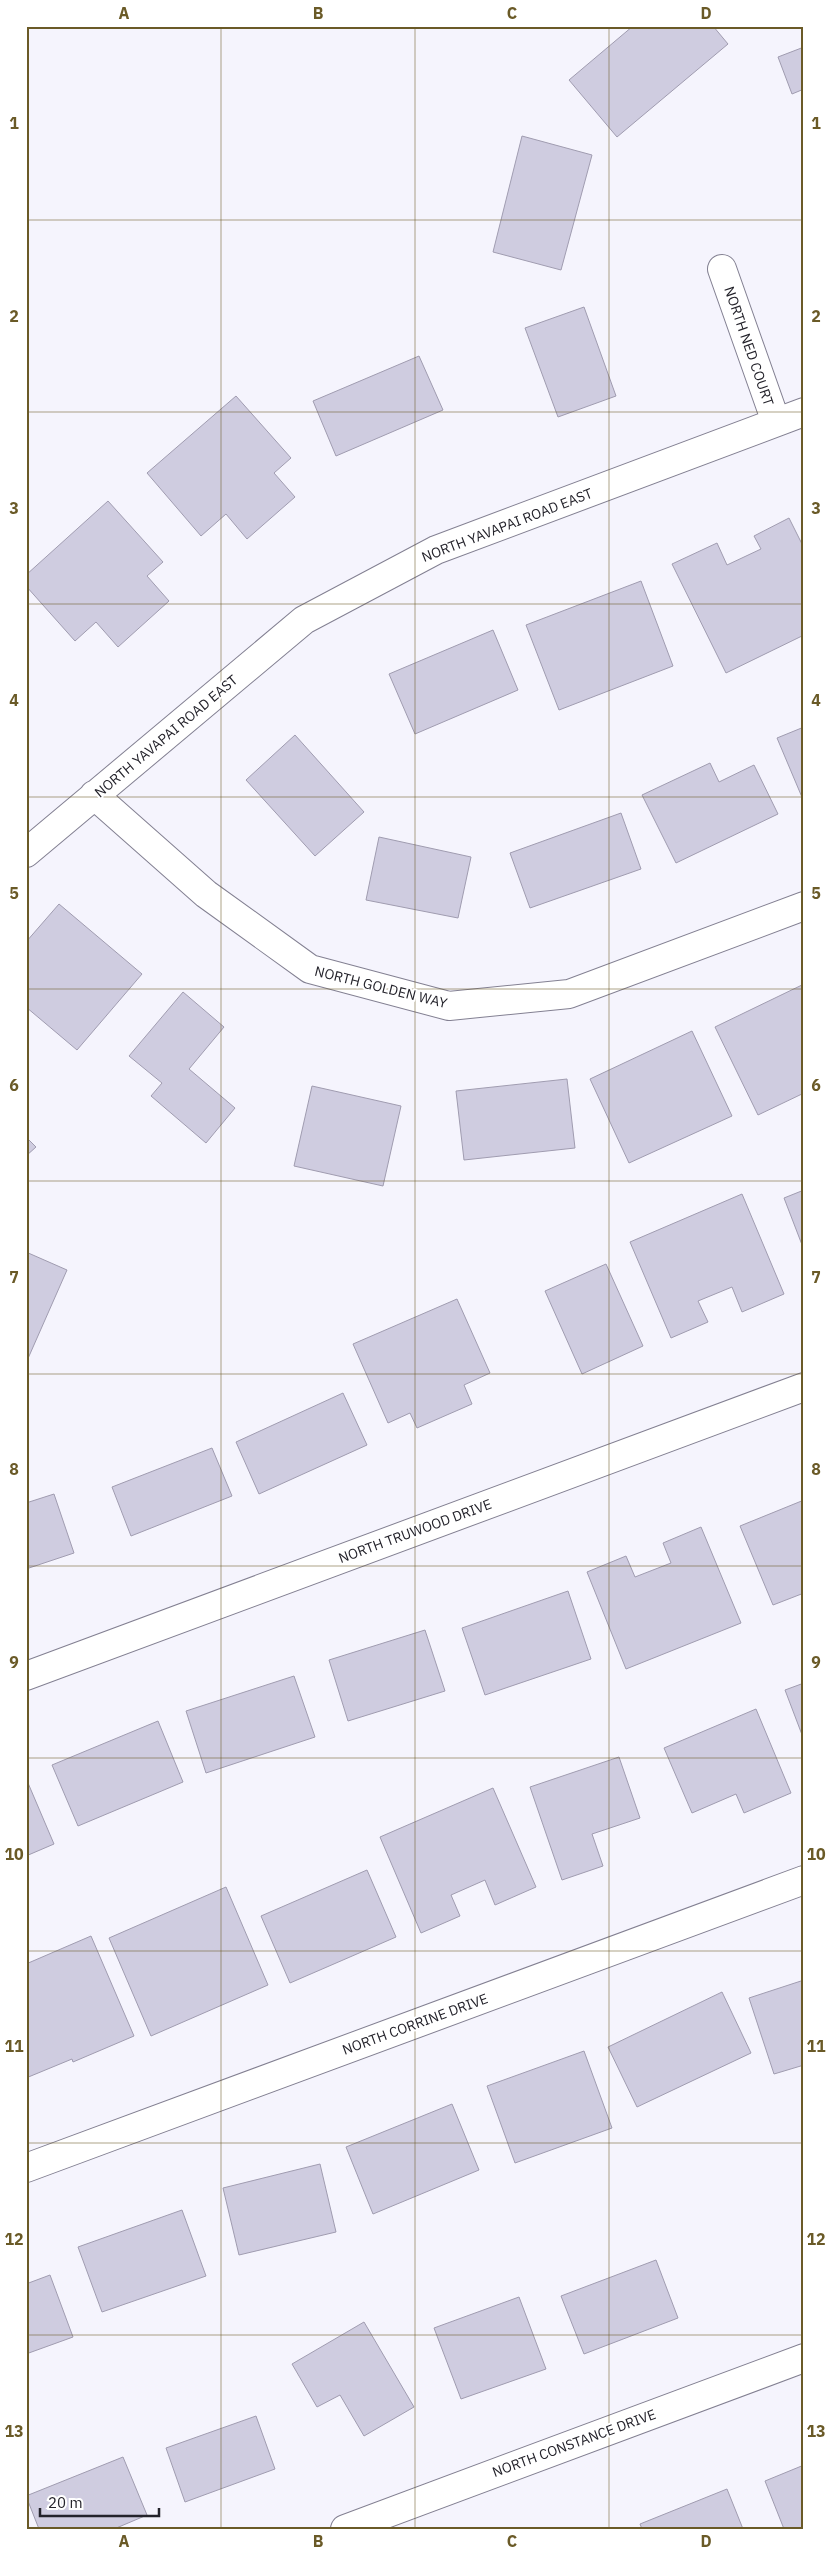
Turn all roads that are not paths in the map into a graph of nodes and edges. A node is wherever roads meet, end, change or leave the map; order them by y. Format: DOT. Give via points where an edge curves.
graph roads {
  1 [pos="722,269"];
  2 [pos="804,412"];
  3 [pos="776,422"];
  4 [pos="94,795"];
  5 [pos="26,853"];
  6 [pos="804,906"];
  7 [pos="804,1387"];
  8 [pos="26,1676"];
  9 [pos="804,1880"];
  10 [pos="26,2168"];
  11 [pos="804,2358"];
  12 [pos="345,2529"];
  1 -- 3 [label="street, NORTH NED COURT"];
  2 -- 3 [label="street, NORTH YAVAPAI ROAD EAST"];
  3 -- 4 [label="street, NORTH YAVAPAI ROAD EAST" via="436,550 304,620"];
  4 -- 5 [label="street, NORTH YAVAPAI ROAD EAST"];
  4 -- 6 [label="street, NORTH GOLDEN WAY" via="206,894 310,969 449,1006 569,994"];
  7 -- 8 [label="street, NORTH TRUWOOD DRIVE"];
  9 -- 10 [label="street, NORTH CORRINE DRIVE"];
  11 -- 12 [label="street, NORTH CONSTANCE DRIVE"];
}
